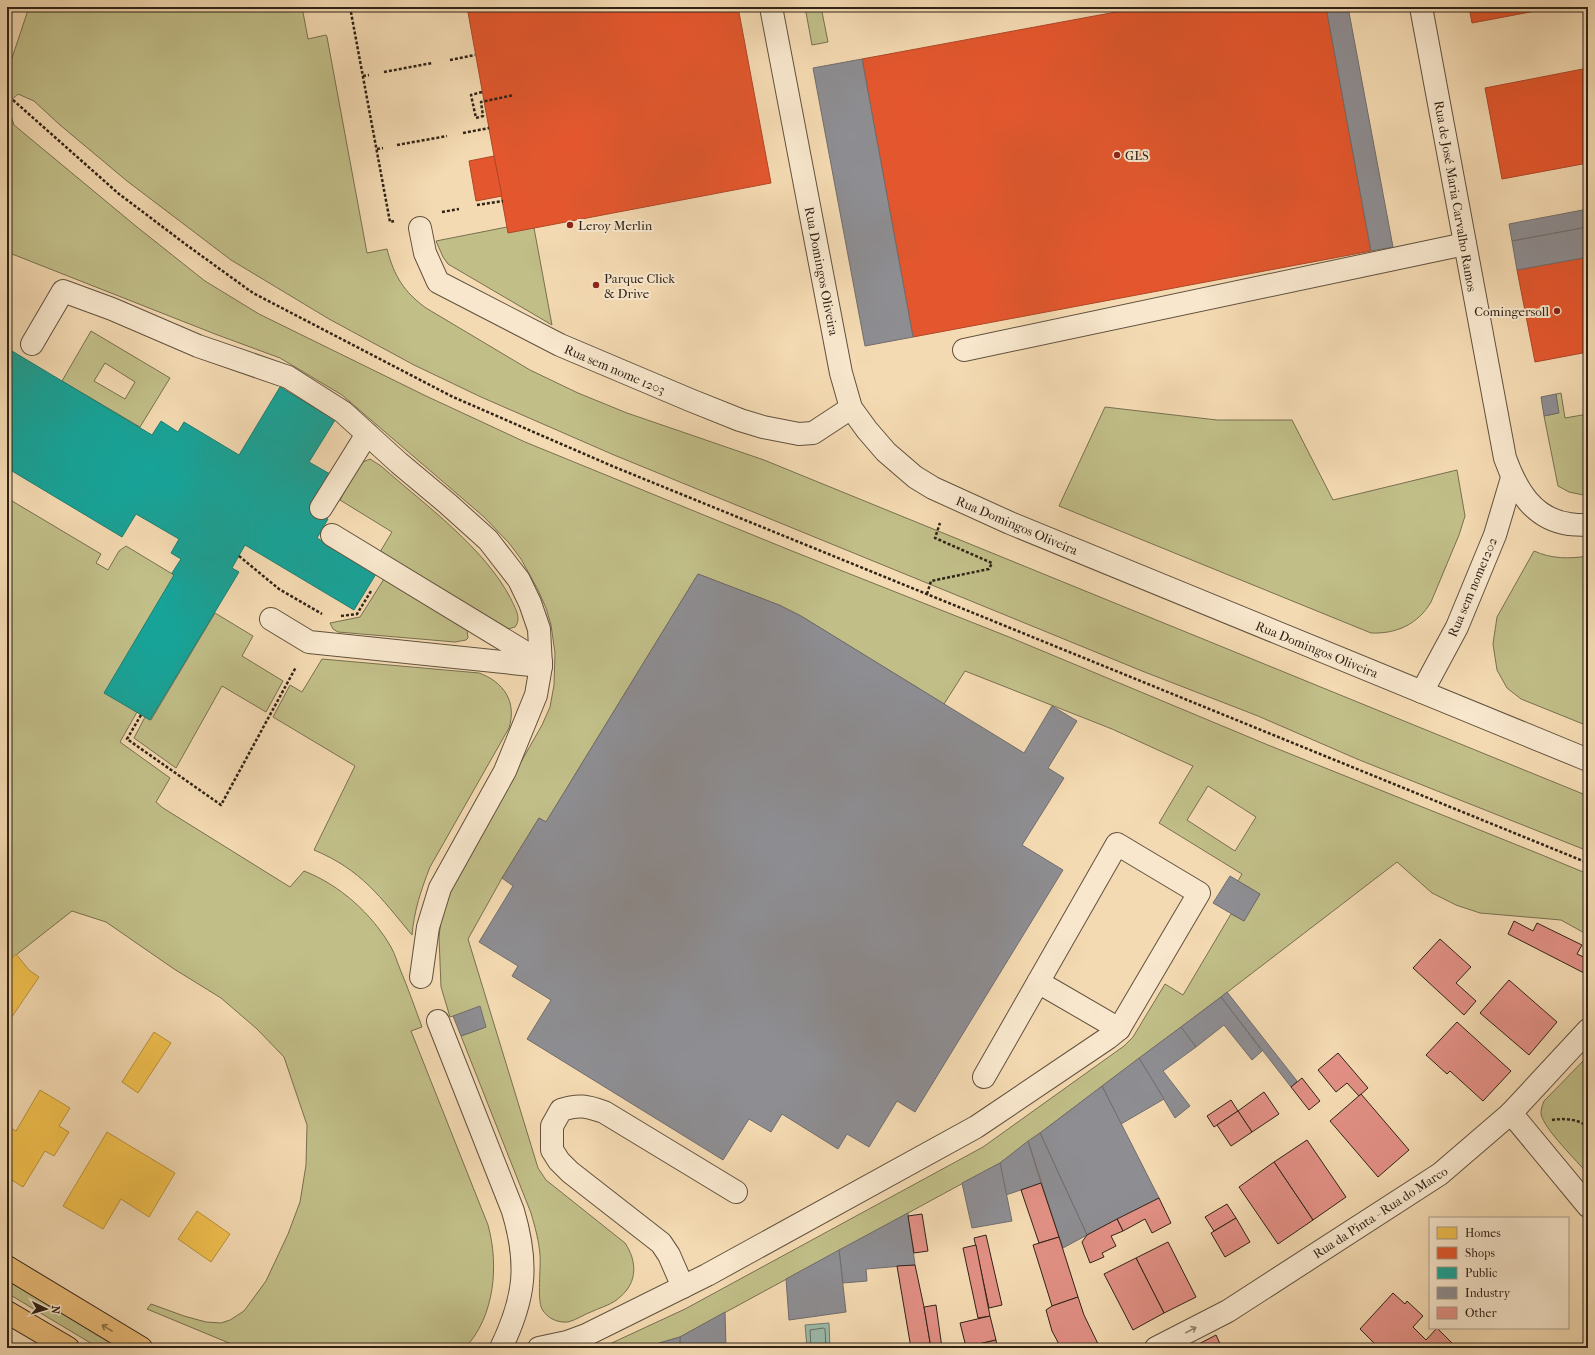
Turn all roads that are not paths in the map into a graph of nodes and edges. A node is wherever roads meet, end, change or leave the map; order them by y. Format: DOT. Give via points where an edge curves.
graph roads {
  1 [pos="771,7"];
  2 [pos="1421,7"];
  3 [pos="420,228"];
  4 [pos="1465,244"];
  5 [pos="32,344"];
  6 [pos="964,350"];
  7 [pos="851,408"];
  8 [pos="367,434"];
  9 [pos="1512,478"];
  10 [pos="321,508"];
  11 [pos="1588,525"];
  12 [pos="332,535"];
  13 [pos="271,619"];
  14 [pos="541,664"];
  15 [pos="1422,692"];
  16 [pos="1588,760"];
  17 [pos="420,977"];
  18 [pos="1038,982"];
  19 [pos="438,1021"];
  20 [pos="1118,1029"];
  21 [pos="1588,1030"];
  22 [pos="984,1077"];
  23 [pos="1511,1113"];
  24 [pos="736,1192"];
  25 [pos="1588,1206"];
  26 [pos="7,1267"];
  27 [pos="683,1287"];
  28 [pos="7,1312"];
  29 [pos="68,1348"];
  30 [pos="141,1348"];
  31 [pos="501,1348"];
  32 [pos="539,1348"];
  33 [pos="1156,1348"];
  1 -- 7 [label="street, Rua Domingos Oliveira" via="838,358"];
  2 -- 4 [label="street, Rua de José Maria Carvalho Ramos"];
  3 -- 7 [label="street, Rua sem nome 1203" via="425,253 438,282 560,345 690,400 757,425 799,434 813,433"];
  4 -- 6 [label="street"];
  4 -- 9 [label="street, Rua de José Maria Carvalho Ramos" via="1501,439"];
  5 -- 8 [label="street" via="63,291 198,346 288,377 343,412"];
  7 -- 15 [label="street, Rua Domingos Oliveira" via="886,452 915,477 950,497"];
  8 -- 10 [label="street"];
  8 -- 14 [label="street" via="488,540 519,580 539,629"];
  9 -- 11 [label="street, Rua de José Maria Carvalho Ramos" via="1526,501 1550,519 1568,524"];
  9 -- 15 [label="street, Rua sem nome1202" via="1495,535 1457,627"];
  12 -- 14 [label="street"];
  13 -- 14 [label="street" via="309,642"];
  14 -- 17 [label="street" via="536,695 505,771 440,888 428,927"];
  15 -- 16 [label="street, Rua Domingos Oliveira"];
  18 -- 20 [label="street"];
  18 -- 20 [label="street" via="1117,844 1199,893"];
  18 -- 22 [label="street"];
  19 -- 31 [label="street" via="520,1234 523,1277 520,1298 512,1326"];
  20 -- 27 [label="street" via="976,1127"];
  21 -- 23 [label="street, Rua da Pinta - Rua do Marco"];
  23 -- 25 [label="street"];
  33 -- 23 [label="street, Rua da Pinta - Rua do Marco, one-way" via="1228,1311 1440,1174"];
  24 -- 27 [label="street" via="590,1106 575,1106 561,1110 552,1126 552,1150 559,1161 661,1243"];
  30 -- 26 [label="highway, one-way"];
  27 -- 32 [label="street" via="586,1335"];
  28 -- 29 [label="highway"];
}
